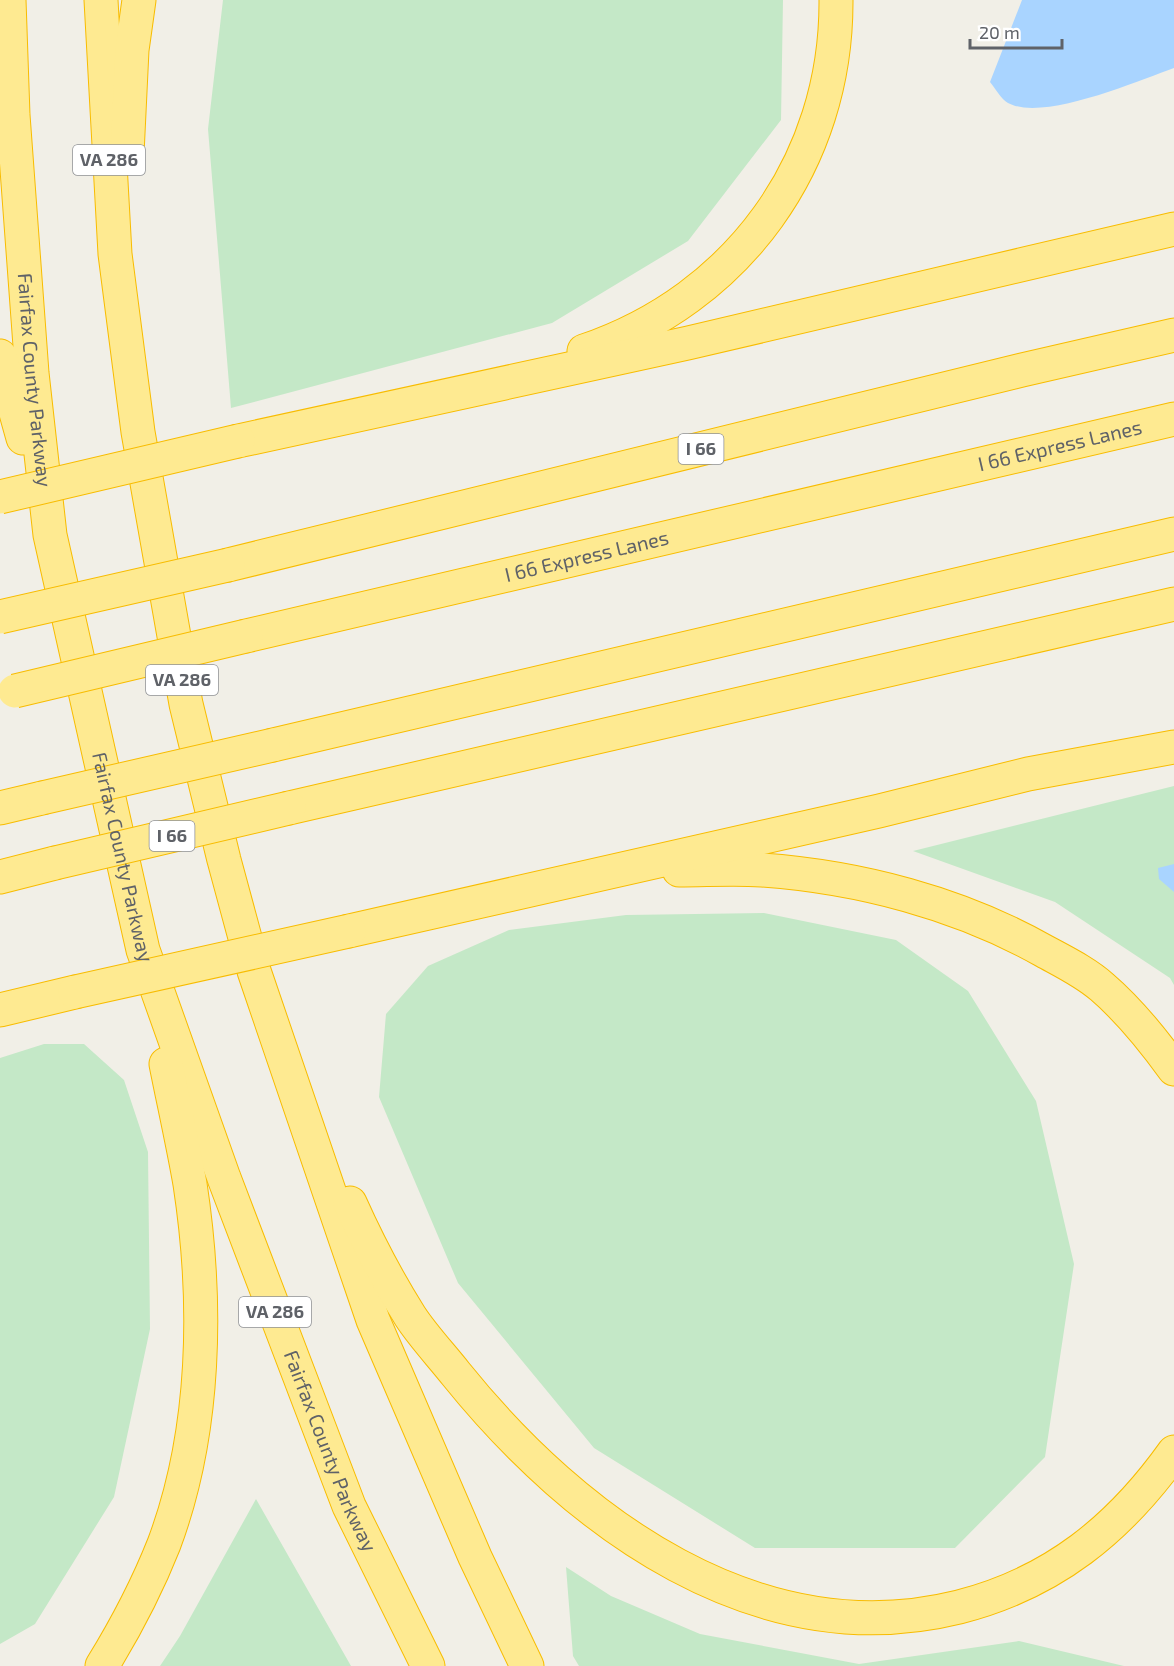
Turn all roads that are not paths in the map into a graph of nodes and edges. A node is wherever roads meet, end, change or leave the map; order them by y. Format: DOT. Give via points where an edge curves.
graph roads {
  1 [pos="9,0"];
  2 [pos="101,0"];
  3 [pos="139,0"];
  4 [pos="836,0"];
  5 [pos="1174,229"];
  6 [pos="122,320"];
  7 [pos="1174,336"];
  8 [pos="0,357"];
  9 [pos="455,395"];
  10 [pos="1174,419"];
  11 [pos="28,457"];
  12 [pos="0,497"];
  13 [pos="1174,534"];
  14 [pos="1174,604"];
  15 [pos="0,617"];
  16 [pos="8,693"];
  17 [pos="1174,747"];
  18 [pos="0,808"];
  19 [pos="621,870"];
  20 [pos="0,876"];
  21 [pos="143,950"];
  22 [pos="0,1010"];
  23 [pos="274,1033"];
  24 [pos="1174,1069"];
  25 [pos="1174,1452"];
  26 [pos="102,1666"];
  27 [pos="428,1666"];
  28 [pos="527,1666"];
  1 -- 21 [label="highway, Fairfax County Parkway / VA 286" via="13,115 32,373 50,535"];
  2 -- 6 [label="highway, VA 286"];
  3 -- 6 [label="highway" via="132,50"];
  4 -- 9 [label="highway" via="836,35 818,126 795,177 745,248 711,280 647,322 598,347"];
  5 -- 9 [label="highway"];
  6 -- 23 [label="highway, VA 286" via="186,704 224,860"];
  7 -- 15 [label="highway, I 66, bridge"];
  8 -- 11 [label="highway"];
  9 -- 12 [label="highway, bridge"];
  10 -- 16 [label="highway, I 66 Express Lanes, bridge"];
  13 -- 18 [label="highway, bridge"];
  14 -- 20 [label="highway, I 66, bridge"];
  17 -- 19 [label="highway" via="1028,774"];
  19 -- 22 [label="highway, bridge"];
  19 -- 24 [label="highway" via="760,870 845,880 941,906 1015,934 1100,986 1156,1044"];
  21 -- 26 [label="highway" via="190,1185 200,1285 198,1383 189,1449 164,1542 127,1625"];
  21 -- 27 [label="highway, Fairfax County Parkway / VA 286" via="224,1178 349,1506"];
  23 -- 25 [label="highway" via="356,1215 417,1325 482,1406 556,1480 625,1534 703,1578 760,1601 818,1615 887,1617 932,1613 975,1603 1035,1578 1104,1533 1147,1490"];
  23 -- 28 [label="highway, VA 286" via="373,1320 475,1557"];
}
